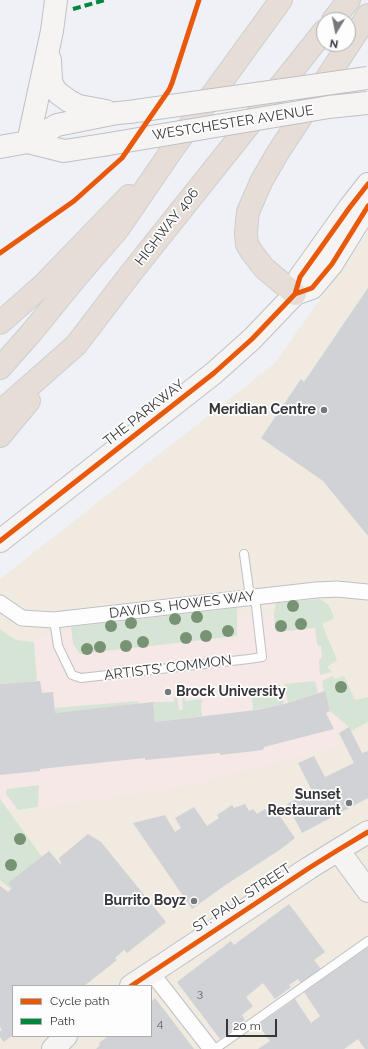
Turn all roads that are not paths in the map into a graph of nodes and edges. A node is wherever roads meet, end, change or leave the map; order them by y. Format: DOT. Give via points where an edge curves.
graph roads {
  1 [pos="56,0"];
  2 [pos="281,0"];
  3 [pos="349,0"];
  4 [pos="339,12"];
  5 [pos="368,15"];
  6 [pos="52,30"];
  7 [pos="316,41"];
  8 [pos="368,78"];
  9 [pos="368,103"];
  10 [pos="123,113"];
  11 [pos="28,142"];
  12 [pos="0,147"];
  13 [pos="172,150"];
  14 [pos="368,184"];
  15 [pos="368,206"];
  16 [pos="295,294"];
  17 [pos="0,323"];
  18 [pos="76,345"];
  19 [pos="0,368"];
  20 [pos="0,412"];
  21 [pos="0,436"];
  22 [pos="0,541"];
  23 [pos="244,554"];
  24 [pos="368,592"];
  25 [pos="253,597"];
  26 [pos="0,604"];
  27 [pos="54,620"];
  28 [pos="368,832"];
  29 [pos="338,850"];
  30 [pos="368,891"];
  31 [pos="368,941"];
  32 [pos="151,972"];
  33 [pos="132,985"];
  34 [pos="65,1037"];
  35 [pos="53,1049"];
  36 [pos="211,1049"];
  37 [pos="215,1049"];
  1 -- 6 [label="main road"];
  2 -- 13 [label="highway"];
  3 -- 4 [label="highway"];
  5 -- 16 [label="highway" via="277,154 248,212 246,234 251,251 264,268"];
  6 -- 10 [label="main road" via="50,76 54,88 61,96 79,106"];
  6 -- 11 [label="main road"];
  7 -- 18 [label="highway, HIGHWAY 406"];
  8 -- 10 [label="main road, WESTCHESTER AVENUE, bridge"];
  9 -- 11 [label="main road, WESTCHESTER AVENUE, bridge" via="64,151"];
  10 -- 11 [label="main road, WESTCHESTER AVENUE" via="57,125"];
  11 -- 12 [label="main road, WESTCHESTER AVENUE"];
  13 -- 17 [label="highway" via="43,285"];
  13 -- 19 [label="highway" via="118,229"];
  14 -- 16 [label="main road, THE PARKWAY" via="300,276"];
  15 -- 16 [label="main road, THE PARKWAY" via="332,264 312,288"];
  16 -- 22 [label="main road, THE PARKWAY" via="252,339 214,373"];
  18 -- 20 [label="highway, HIGHWAY 406"];
  18 -- 21 [label="highway"];
  23 -- 25 [label="lane"];
  24 -- 25 [label="street, DAVID S. HOWES WAY" via="337,589"];
  25 -- 27 [label="street, DAVID S. HOWES WAY"];
  25 -- 27 [label="lane, ARTISTS' COMMON" via="262,657 241,660 81,678 72,675 58,646"];
  26 -- 27 [label="street, DAVID S. HOWES WAY" via="22,618"];
  28 -- 29 [label="main road, ST. PAUL STREET"];
  29 -- 30 [label="main road"];
  29 -- 32 [label="main road, ST. PAUL STREET"];
  31 -- 37 [label="lane"];
  32 -- 33 [label="main road, ST. PAUL STREET"];
  32 -- 36 [label="street"];
  34 -- 35 [label="main road"];
}
